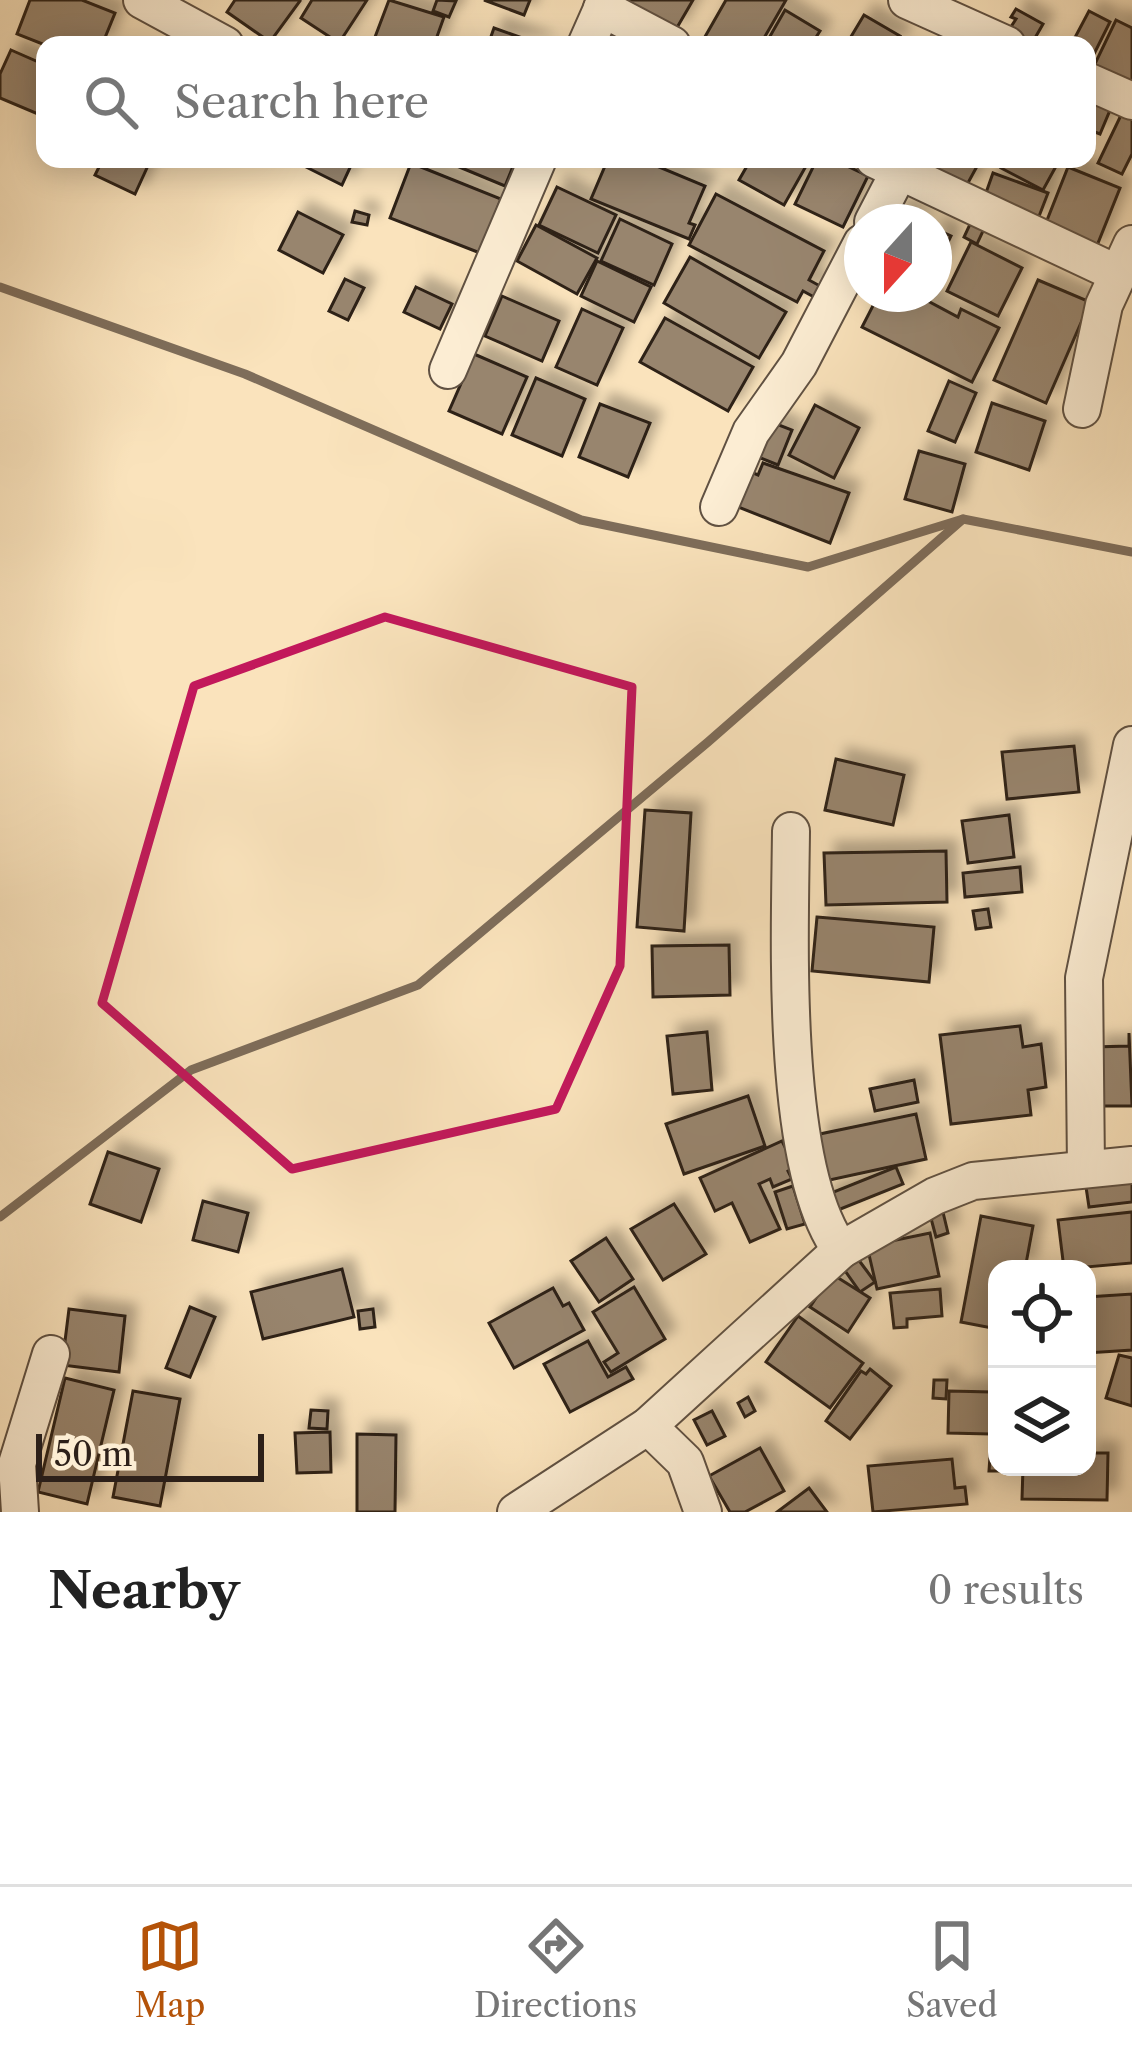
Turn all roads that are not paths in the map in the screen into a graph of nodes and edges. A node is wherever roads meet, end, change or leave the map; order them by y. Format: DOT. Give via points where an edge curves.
graph roads {
  1 [pos="142,0"];
  2 [pos="910,1"];
  3 [pos="604,4"];
  4 [pos="208,36"];
  5 [pos="590,36"];
  6 [pos="657,36"];
  7 [pos="987,36"];
  8 [pos="1096,85"];
  9 [pos="1132,101"];
  10 [pos="534,168"];
  11 [pos="885,168"];
  12 [pos="894,168"];
  13 [pos="877,204"];
  14 [pos="1125,259"];
  15 [pos="844,278"];
  16 [pos="448,370"];
  17 [pos="1082,409"];
  18 [pos="719,507"];
  19 [pos="1132,745"];
  20 [pos="791,831"];
  21 [pos="1132,1165"];
  22 [pos="1085,1168"];
  23 [pos="841,1250"];
  24 [pos="51,1354"];
  25 [pos="648,1426"];
  26 [pos="20,1512"];
  27 [pos="516,1512"];
  28 [pos="703,1512"];
  1 -- 4 [label="street"];
  2 -- 7 [label="street"];
  3 -- 5 [label="street"];
  3 -- 6 [label="street"];
  8 -- 9 [label="street"];
  10 -- 16 [label="street"];
  11 -- 13 [label="street"];
  12 -- 14 [label="street"];
  14 -- 17 [label="street" via="1105,305"];
  15 -- 18 [label="street" via="799,364 751,432"];
  19 -- 22 [label="street" via="1084,978"];
  20 -- 23 [label="street" via="799,1106 825,1228"];
  21 -- 22 [label="street"];
  22 -- 23 [label="street" via="973,1181"];
  23 -- 25 [label="street"];
  24 -- 26 [label="street" via="17,1463"];
  25 -- 27 [label="street"];
  25 -- 28 [label="street" via="685,1462"];
}
